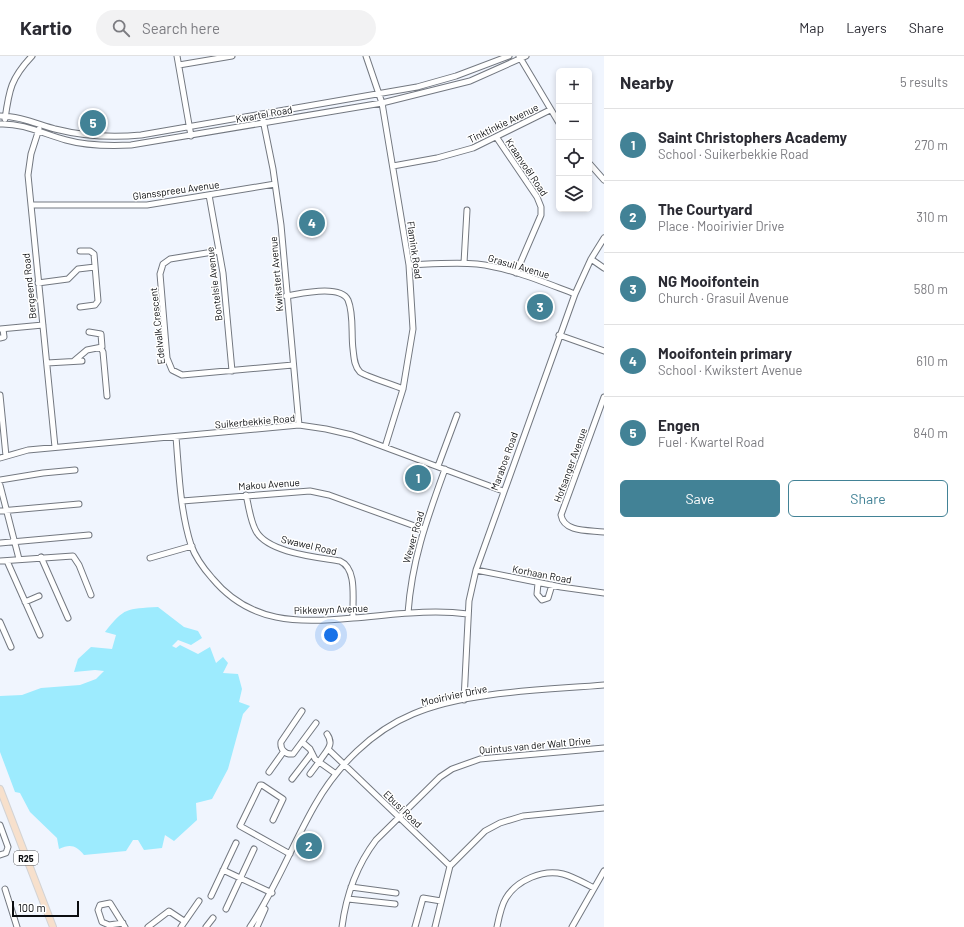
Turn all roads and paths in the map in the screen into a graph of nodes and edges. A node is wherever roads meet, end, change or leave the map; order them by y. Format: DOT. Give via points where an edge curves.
graph roads {
  1 [pos="32,56"];
  2 [pos="177,56"];
  3 [pos="232,56"];
  4 [pos="366,56"];
  5 [pos="509,56"];
  6 [pos="526,56"];
  7 [pos="520,58"];
  8 [pos="179,65"];
  9 [pos="473,70"];
  10 [pos="490,74"];
  11 [pos="405,89"];
  12 [pos="380,94"];
  13 [pos="418,95"];
  14 [pos="336,102"];
  15 [pos="382,103"];
  16 [pos="351,108"];
  17 [pos="286,110"];
  18 [pos="550,110"];
  19 [pos="262,114"];
  20 [pos="3,116"];
  21 [pos="300,117"];
  22 [pos="556,119"];
  23 [pos="223,121"];
  24 [pos="264,123"];
  25 [pos="2,124"];
  26 [pos="41,125"];
  27 [pos="189,126"];
  28 [pos="224,130"];
  29 [pos="39,131"];
  30 [pos="161,132"];
  31 [pos="73,133"];
  32 [pos="191,136"];
  33 [pos="112,137"];
  34 [pos="173,138"];
  35 [pos="497,138"];
  36 [pos="70,141"];
  37 [pos="131,145"];
  38 [pos="393,166"];
  39 [pos="592,166"];
  40 [pos="604,180"];
  41 [pos="275,184"];
  42 [pos="209,195"];
  43 [pos="31,204"];
  44 [pos="467,210"];
  45 [pos="604,238"];
  46 [pos="80,251"];
  47 [pos="219,251"];
  48 [pos="591,259"];
  49 [pos="464,263"];
  50 [pos="409,265"];
  51 [pos="95,267"];
  52 [pos="604,268"];
  53 [pos="516,272"];
  54 [pos="38,283"];
  55 [pos="575,294"];
  56 [pos="286,296"];
  57 [pos="80,307"];
  58 [pos="43,325"];
  59 [pos="2,329"];
  60 [pos="89,332"];
  61 [pos="559,335"];
  62 [pos="0,338"];
  63 [pos="100,348"];
  64 [pos="604,351"];
  65 [pos="74,361"];
  66 [pos="82,361"];
  67 [pos="47,363"];
  68 [pos="293,366"];
  69 [pos="232,371"];
  70 [pos="403,389"];
  71 [pos="0,395"];
  72 [pos="107,396"];
  73 [pos="604,398"];
  74 [pos="598,413"];
  75 [pos="457,415"];
  76 [pos="604,416"];
  77 [pos="298,425"];
  78 [pos="176,437"];
  79 [pos="55,447"];
  80 [pos="385,447"];
  81 [pos="6,456"];
  82 [pos="0,458"];
  83 [pos="438,466"];
  84 [pos="445,469"];
  85 [pos="75,470"];
  86 [pos="0,480"];
  87 [pos="0,485"];
  88 [pos="503,491"];
  89 [pos="246,495"];
  90 [pos="182,501"];
  91 [pos="79,504"];
  92 [pos="6,510"];
  93 [pos="0,511"];
  94 [pos="423,530"];
  95 [pos="604,532"];
  96 [pos="89,535"];
  97 [pos="14,542"];
  98 [pos="0,543"];
  99 [pos="192,546"];
  100 [pos="41,558"];
  101 [pos="150,558"];
  102 [pos="19,559"];
  103 [pos="7,561"];
  104 [pos="0,562"];
  105 [pos="476,570"];
  106 [pos="538,583"];
  107 [pos="552,586"];
  108 [pos="604,593"];
  109 [pos="91,594"];
  110 [pos="39,596"];
  111 [pos="25,602"];
  112 [pos="408,613"];
  113 [pos="468,614"];
  114 [pos="68,618"];
  115 [pos="353,618"];
  116 [pos="0,622"];
  117 [pos="40,636"];
  118 [pos="11,646"];
  119 [pos="604,685"];
  120 [pos="464,700"];
  121 [pos="302,711"];
  122 [pos="316,723"];
  123 [pos="327,734"];
  124 [pos="302,742"];
  125 [pos="604,748"];
  126 [pos="328,749"];
  127 [pos="284,751"];
  128 [pos="312,753"];
  129 [pos="320,760"];
  130 [pos="345,765"];
  131 [pos="269,772"];
  132 [pos="310,774"];
  133 [pos="336,774"];
  134 [pos="292,779"];
  135 [pos="0,789"];
  136 [pos="604,808"];
  137 [pos="398,817"];
  138 [pos="273,820"];
  139 [pos="0,825"];
  140 [pos="236,843"];
  141 [pos="254,850"];
  142 [pos="290,854"];
  143 [pos="0,855"];
  144 [pos="450,866"];
  145 [pos="223,870"];
  146 [pos="604,871"];
  147 [pos="241,878"];
  148 [pos="351,887"];
  149 [pos="594,888"];
  150 [pos="5,889"];
  151 [pos="272,893"];
  152 [pos="396,893"];
  153 [pos="211,896"];
  154 [pos="348,899"];
  155 [pos="199,901"];
  156 [pos="441,901"];
  157 [pos="395,904"];
  158 [pos="226,909"];
  159 [pos="213,918"];
  160 [pos="184,921"];
  161 [pos="124,925"];
  162 [pos="17,927"];
  163 [pos="53,927"];
  164 [pos="148,927"];
  165 [pos="181,927"];
  166 [pos="206,927"];
  167 [pos="250,927"];
  168 [pos="256,927"];
  169 [pos="342,927"];
  170 [pos="415,927"];
  171 [pos="435,927"];
  172 [pos="497,927"];
  173 [pos="572,927"];
  1 -- 20 [label="street" via="15,75"];
  2 -- 8 [label="street"];
  3 -- 8 [label="street"];
  4 -- 12 [label="street, Flamink Road"];
  5 -- 9 [label="street, Kwartel Road"];
  6 -- 7 [label="street, Kwartel Road"];
  7 -- 10 [label="street, Kwartel Road"];
  7 -- 18 [label="street"];
  8 -- 27 [label="street"];
  9 -- 10 [label="street" via="484,70"];
  9 -- 11 [label="street, Kwartel Road"];
  10 -- 13 [label="street, Kwartel Road"];
  11 -- 12 [label="street, Kwartel Road"];
  11 -- 13 [label="street"];
  12 -- 14 [label="street, Kwartel Road"];
  12 -- 15 [label="street, Flamink Road"];
  13 -- 15 [label="street, Kwartel Road"];
  14 -- 16 [label="street"];
  14 -- 17 [label="street, Kwartel Road"];
  15 -- 16 [label="street, Kwartel Road"];
  15 -- 38 [label="street, Flamink Road"];
  16 -- 21 [label="street, Kwartel Road"];
  17 -- 19 [label="street, Kwartel Road"];
  17 -- 21 [label="street"];
  18 -- 22 [label="street"];
  18 -- 35 [label="street, Tinktinkie Avenue"];
  19 -- 23 [label="street, Kwartel Road"];
  19 -- 24 [label="street, Kwikstert Avenue"];
  20 -- 25 [label="street"];
  20 -- 26 [label="street, Kwartel Road"];
  21 -- 24 [label="street, Kwartel Road"];
  23 -- 27 [label="street, Kwartel Road"];
  23 -- 28 [label="street"];
  24 -- 28 [label="street, Kwartel Road"];
  24 -- 41 [label="street, Kwikstert Avenue"];
  25 -- 29 [label="street, Kwartel Road"];
  26 -- 29 [label="street, Bergeend Road"];
  26 -- 31 [label="street, Kwartel Road"];
  27 -- 30 [label="street, Kwartel Road"];
  27 -- 32 [label="street"];
  28 -- 32 [label="street, Kwartel Road"];
  29 -- 36 [label="street, Kwartel Road"];
  29 -- 43 [label="street, Bergeend Road" via="31,154 28,175"];
  30 -- 33 [label="street, Kwartel Road"];
  30 -- 34 [label="street"];
  31 -- 33 [label="street, Kwartel Road"];
  31 -- 36 [label="street"];
  32 -- 34 [label="street, Kwartel Road"];
  33 -- 37 [label="street"];
  34 -- 37 [label="street, Kwartel Road"];
  35 -- 38 [label="street, Tinktinkie Avenue" via="450,155"];
  35 -- 53 [label="street, Kraanvoël Road" via="538,197 541,207 539,220"];
  36 -- 37 [label="street, Kwartel Road" via="110,146"];
  38 -- 50 [label="street, Flamink Road"];
  39 -- 40 [label="street"];
  41 -- 42 [label="street, Glansspreeu Avenue"];
  41 -- 56 [label="street, Kwikstert Avenue"];
  42 -- 43 [label="street, Glansspreeu Avenue" via="147,205"];
  42 -- 47 [label="street, Bontelsie Avenue"];
  43 -- 54 [label="street, Bergeend Road"];
  44 -- 49 [label="street"];
  45 -- 48 [label="street, Maraboe Road"];
  46 -- 51 [label="street" via="93,252"];
  47 -- 69 [label="street, Bontelsie Avenue"];
  47 -- 69 [label="street, Edelvalk Crescent" via="170,259 163,264 160,274 168,358 172,370 182,375"];
  48 -- 52 [label="street"];
  48 -- 55 [label="street, Maraboe Road"];
  49 -- 50 [label="street, Grasuil Avenue"];
  49 -- 53 [label="street, Grasuil Avenue"];
  50 -- 70 [label="street, Flamink Road" via="413,329"];
  51 -- 54 [label="street" via="78,269 71,278"];
  51 -- 57 [label="street" via="97,304"];
  53 -- 55 [label="street, Grasuil Avenue"];
  54 -- 58 [label="street, Bergeend Road"];
  55 -- 61 [label="street, Maraboe Road"];
  56 -- 68 [label="street, Kwikstert Avenue"];
  56 -- 70 [label="street" via="324,291 342,294 347,299 350,309 354,355 360,372"];
  58 -- 59 [label="street"];
  58 -- 67 [label="street, Bergeend Road"];
  59 -- 62 [label="street" via="4,337"];
  60 -- 63 [label="street" via="101,334 103,343"];
  61 -- 64 [label="street"];
  61 -- 88 [label="street, Maraboe Road"];
  63 -- 65 [label="street" via="87,350"];
  63 -- 72 [label="street" via="104,356"];
  65 -- 66 [label="street"];
  65 -- 67 [label="street"];
  67 -- 79 [label="street, Bergeend Road"];
  68 -- 69 [label="street, Edelvalk Crescent"];
  68 -- 77 [label="street, Kwikstert Avenue"];
  70 -- 80 [label="street, Flamink Road"];
  71 -- 81 [label="street"];
  73 -- 74 [label="street, Hofsanger Avenue"];
  74 -- 76 [label="street"];
  74 -- 95 [label="street, Hofsanger Avenue" via="562,515 565,524 570,528"];
  75 -- 83 [label="street"];
  77 -- 78 [label="street, Suikerbekkie Road"];
  77 -- 80 [label="street, Suikerbekkie Road" via="326,429"];
  78 -- 79 [label="street, Suikerbekkie Road"];
  78 -- 90 [label="street, Pikkewyn Avenue"];
  79 -- 81 [label="street, Suikerbekkie Road"];
  80 -- 83 [label="street, Suikerbekkie Road"];
  81 -- 82 [label="street, Suikerbekkie Road"];
  83 -- 84 [label="street, Suikerbekkie Road"];
  84 -- 88 [label="street, Suikerbekkie Road"];
  84 -- 94 [label="street, Wewer Road"];
  85 -- 86 [label="street"];
  87 -- 92 [label="street"];
  88 -- 105 [label="street, Maraboe Road"];
  89 -- 90 [label="street, Makou Avenue"];
  89 -- 94 [label="street, Makou Avenue" via="315,492"];
  89 -- 115 [label="street, Swawel Road" via="253,524 264,540 286,550 346,564 351,577"];
  90 -- 99 [label="street, Pikkewyn Avenue"];
  91 -- 92 [label="street"];
  92 -- 93 [label="street"];
  92 -- 97 [label="street"];
  94 -- 112 [label="street, Wewer Road" via="414,564"];
  96 -- 97 [label="street"];
  97 -- 98 [label="street"];
  97 -- 102 [label="street"];
  99 -- 101 [label="street"];
  99 -- 115 [label="street, Pikkewyn Avenue" via="206,572 239,604 275,618"];
  100 -- 102 [label="street"];
  100 -- 109 [label="street" via="73,556"];
  100 -- 114 [label="street"];
  102 -- 103 [label="street"];
  103 -- 104 [label="street"];
  103 -- 111 [label="street"];
  105 -- 106 [label="street, Korhaan Road"];
  105 -- 113 [label="street, Maraboe Road"];
  106 -- 107 [label="street, Korhaan Road"];
  106 -- 107 [label="street" via="537,594 542,600 548,598"];
  107 -- 108 [label="street, Korhaan Road"];
  110 -- 111 [label="street"];
  111 -- 117 [label="street"];
  112 -- 113 [label="street, Pikkewyn Avenue" via="437,611"];
  112 -- 115 [label="street, Pikkewyn Avenue"];
  113 -- 120 [label="street, Maraboe Road"];
  116 -- 118 [label="street"];
  119 -- 120 [label="street, Mooirivier Drive"];
  120 -- 130 [label="street, Mooirivier Drive" via="419,711 399,720 359,749"];
  121 -- 127 [label="street" via="281,742"];
  122 -- 124 [label="street"];
  123 -- 126 [label="street" via="331,742"];
  124 -- 127 [label="street" via="293,754 286,754"];
  124 -- 128 [label="street"];
  125 -- 137 [label="street, Quintus van der Walt Drive" via="490,757 467,762 440,777"];
  126 -- 129 [label="street"];
  126 -- 130 [label="street, Ebusi Road"];
  127 -- 131 [label="street"];
  128 -- 129 [label="street"];
  128 -- 134 [label="street"];
  129 -- 132 [label="street"];
  129 -- 133 [label="street"];
  130 -- 133 [label="street, Mooirivier Drive"];
  130 -- 137 [label="street, Ebusi Road"];
  133 -- 142 [label="street, Mooirivier Drive" via="316,803"];
  135 -- 163 [label="main road, R25"];
  136 -- 144 [label="street" via="538,814 500,823 479,836"];
  137 -- 144 [label="street, Ebusi Road"];
  137 -- 148 [label="street, Quintus van der Walt Drive" via="368,850"];
  138 -- 142 [label="street" via="283,799 260,785 240,826"];
  139 -- 143 [label="street" via="8,847 6,853"];
  140 -- 145 [label="street"];
  141 -- 147 [label="street"];
  142 -- 151 [label="street, Mooirivier Drive"];
  144 -- 156 [label="street"];
  145 -- 147 [label="street"];
  145 -- 153 [label="street"];
  146 -- 149 [label="street"];
  147 -- 151 [label="street"];
  147 -- 158 [label="street"];
  148 -- 152 [label="street"];
  148 -- 154 [label="street, Quintus van der Walt Drive"];
  149 -- 172 [label="street" via="562,874 531,877 510,892 504,901"];
  149 -- 173 [label="street"];
  150 -- 162 [label="street"];
  151 -- 167 [label="street, Mooirivier Drive"];
  151 -- 168 [label="street, Mooirivier Drive"];
  154 -- 157 [label="street"];
  154 -- 169 [label="street, Quintus van der Walt Drive"];
  155 -- 160 [label="street"];
  156 -- 170 [label="street" via="424,898"];
  156 -- 171 [label="street"];
  159 -- 166 [label="street"];
  160 -- 164 [label="street" via="169,911"];
  160 -- 165 [label="street"];
  161 -- 161 [label="street" via="109,925 102,922 98,910 100,905 110,903"];
}
